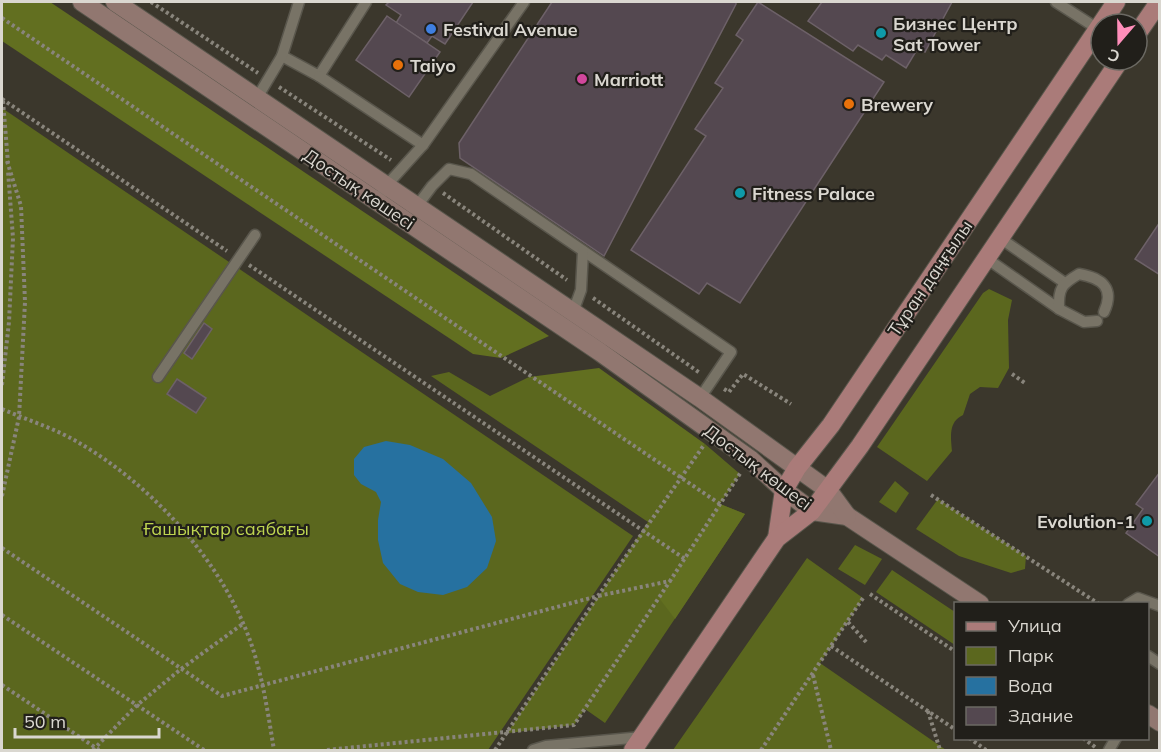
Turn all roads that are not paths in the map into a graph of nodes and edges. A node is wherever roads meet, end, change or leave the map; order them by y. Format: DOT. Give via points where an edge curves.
graph roads {
  1 [pos="82,2"];
  2 [pos="115,2"];
  3 [pos="299,2"];
  4 [pos="366,2"];
  5 [pos="524,2"];
  6 [pos="1056,2"];
  7 [pos="1159,2"];
  8 [pos="1149,17"];
  9 [pos="1160,18"];
  10 [pos="1089,23"];
  11 [pos="1149,29"];
  12 [pos="1089,42"];
  13 [pos="282,56"];
  14 [pos="1112,72"];
  15 [pos="319,76"];
  16 [pos="257,98"];
  17 [pos="423,145"];
  18 [pos="381,193"];
  19 [pos="417,207"];
  20 [pos="255,235"];
  21 [pos="1000,238"];
  22 [pos="583,251"];
  23 [pos="986,258"];
  24 [pos="1065,283"];
  25 [pos="1059,309"];
  26 [pos="573,312"];
  27 [pos="158,377"];
  28 [pos="700,398"];
  29 [pos="798,468"];
  30 [pos="784,490"];
  31 [pos="828,490"];
  32 [pos="812,511"];
  33 [pos="847,516"];
  34 [pos="777,537"];
  35 [pos="978,602"];
  36 [pos="1130,602"];
  37 [pos="1149,602"];
  38 [pos="638,744"];
  39 [pos="533,750"];
  1 -- 18 [label="street, Достық көшесі"];
  2 -- 16 [label="street, Достық көшесі"];
  3 -- 13 [label="lane"];
  4 -- 15 [label="lane"];
  5 -- 17 [label="lane"];
  6 -- 10 [label="lane"];
  7 -- 8 [label="main road"];
  9 -- 11 [label="main road"];
  12 -- 29 [label="main road, Тұран даңғылы"];
  13 -- 15 [label="lane"];
  13 -- 16 [label="lane"];
  14 -- 21 [label="main road, Тұран даңғылы"];
  15 -- 17 [label="lane"];
  16 -- 18 [label="street, Достық көшесі"];
  17 -- 18 [label="lane"];
  18 -- 19 [label="street, Достық көшесі"];
  18 -- 30 [label="street, Достық көшесі" via="750,459"];
  19 -- 22 [label="lane" via="449,169 471,174"];
  19 -- 26 [label="street, Достық көшесі"];
  20 -- 27 [label="lane"];
  21 -- 23 [label="main road, Тұран даңғылы"];
  21 -- 24 [label="lane"];
  22 -- 26 [label="lane" via="581,290"];
  22 -- 28 [label="lane" via="731,352"];
  23 -- 25 [label="lane"];
  23 -- 31 [label="main road, Тұран даңғылы"];
  24 -- 25 [label="lane"];
  24 -- 25 [label="lane" via="1079,274 1089,276 1106,285 1108,304 1101,317 1084,322"];
  26 -- 28 [label="street, Достық көшесі"];
  28 -- 29 [label="street, Достық көшесі"];
  29 -- 30 [label="main road, Тұран даңғылы"];
  29 -- 31 [label="street, Достық көшесі"];
  30 -- 32 [label="street, Достық көшесі"];
  30 -- 34 [label="main road, Тұран даңғылы"];
  31 -- 32 [label="main road, Тұран даңғылы"];
  31 -- 33 [label="street, Достық көшесі"];
  32 -- 33 [label="street, Достық көшесі"];
  32 -- 34 [label="main road, Тұран даңғылы"];
  33 -- 35 [label="street"];
  34 -- 38 [label="main road, Тұран даңғылы"];
  36 -- 37 [label="lane" via="1138,598"];
  38 -- 39 [label="lane" via="546,746"];
}
